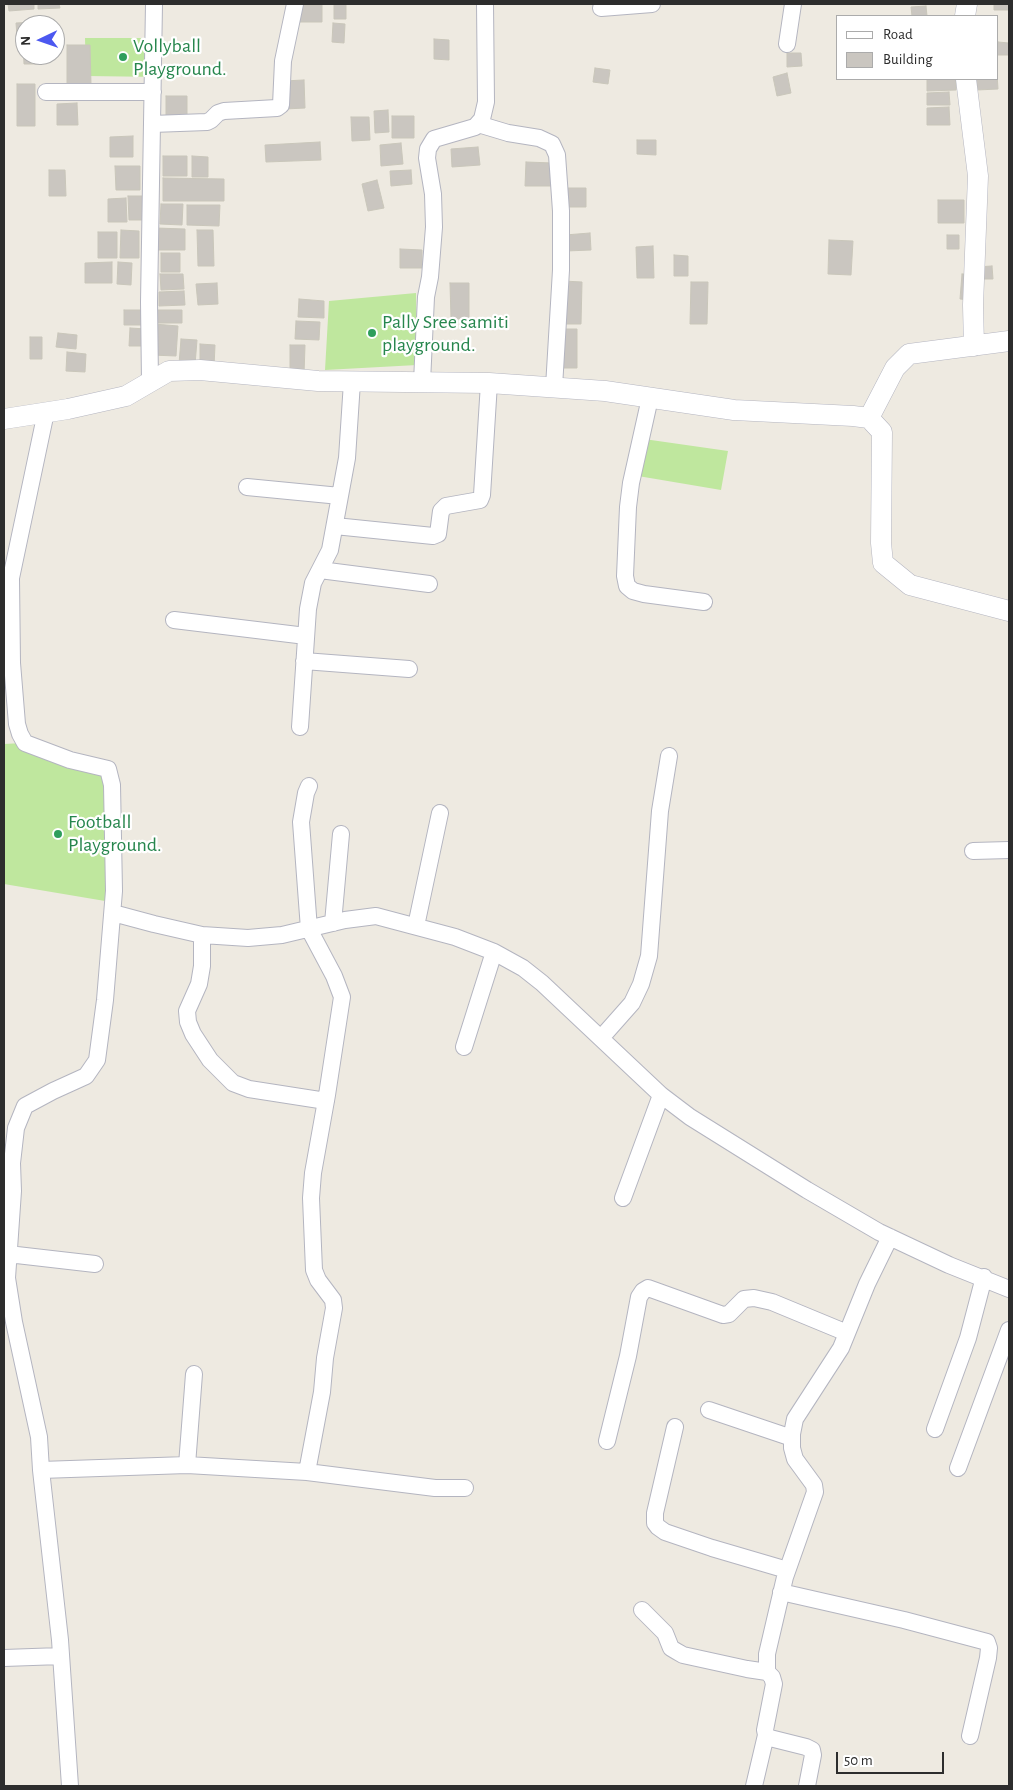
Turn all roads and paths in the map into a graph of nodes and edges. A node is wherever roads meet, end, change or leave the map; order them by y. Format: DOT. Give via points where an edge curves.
graph roads {
  1 [pos="154,4"];
  2 [pos="295,4"];
  3 [pos="485,4"];
  4 [pos="652,4"];
  5 [pos="792,4"];
  6 [pos="601,8"];
  7 [pos="787,44"];
  8 [pos="966,80"];
  9 [pos="46,92"];
  10 [pos="153,92"];
  11 [pos="152,124"];
  12 [pos="478,124"];
  13 [pos="1009,341"];
  14 [pos="974,346"];
  15 [pos="150,382"];
  16 [pos="352,382"];
  17 [pos="422,382"];
  18 [pos="489,383"];
  19 [pos="554,387"];
  20 [pos="650,398"];
  21 [pos="46,412"];
  22 [pos="869,418"];
  23 [pos="4,419"];
  24 [pos="247,487"];
  25 [pos="340,496"];
  26 [pos="335,526"];
  27 [pos="320,570"];
  28 [pos="429,584"];
  29 [pos="704,602"];
  30 [pos="1009,610"];
  31 [pos="174,620"];
  32 [pos="306,636"];
  33 [pos="304,662"];
  34 [pos="409,669"];
  35 [pos="300,727"];
  36 [pos="669,756"];
  37 [pos="309,786"];
  38 [pos="440,813"];
  39 [pos="341,834"];
  40 [pos="1009,850"];
  41 [pos="973,851"];
  42 [pos="113,913"];
  43 [pos="333,923"];
  44 [pos="416,926"];
  45 [pos="309,929"];
  46 [pos="202,935"];
  47 [pos="494,952"];
  48 [pos="601,1038"];
  49 [pos="464,1047"];
  50 [pos="661,1096"];
  51 [pos="326,1101"];
  52 [pos="8,1191"];
  53 [pos="623,1198"];
  54 [pos="890,1237"];
  55 [pos="8,1254"];
  56 [pos="95,1264"];
  57 [pos="984,1277"];
  58 [pos="1009,1289"];
  59 [pos="1009,1330"];
  60 [pos="847,1333"];
  61 [pos="194,1374"];
  62 [pos="709,1410"];
  63 [pos="675,1427"];
  64 [pos="935,1430"];
  65 [pos="792,1438"];
  66 [pos="607,1441"];
  67 [pos="187,1465"];
  68 [pos="958,1468"];
  69 [pos="41,1470"];
  70 [pos="307,1472"];
  71 [pos="464,1488"];
  72 [pos="787,1570"];
  73 [pos="781,1592"];
  74 [pos="642,1610"];
  75 [pos="61,1656"];
  76 [pos="4,1658"];
  77 [pos="766,1672"];
  78 [pos="766,1735"];
  79 [pos="970,1736"];
  80 [pos="70,1786"];
  81 [pos="754,1786"];
  82 [pos="807,1786"];
  1 -- 10 [label="street"];
  2 -- 11 [label="street" via="283,61 281,106 224,111 207,122"];
  3 -- 12 [label="street" via="486,102"];
  4 -- 6 [label="street"];
  5 -- 7 [label="street"];
  8 -- 14 [label="street" via="978,176"];
  9 -- 10 [label="street"];
  10 -- 11 [label="street"];
  11 -- 15 [label="street"];
  12 -- 17 [label="street" via="434,139 426,158 433,194 434,227 426,296"];
  12 -- 19 [label="street" via="539,138 552,144 557,155 561,270"];
  13 -- 14 [label="street"];
  14 -- 22 [label="street" via="909,354 895,368"];
  15 -- 16 [label="street" via="169,371 200,370 318,382"];
  15 -- 21 [label="street" via="126,396"];
  16 -- 17 [label="street"];
  16 -- 25 [label="street"];
  17 -- 18 [label="street"];
  18 -- 19 [label="street"];
  18 -- 26 [label="street" via="480,500 446,506 441,511 438,534 432,536"];
  19 -- 20 [label="street"];
  20 -- 22 [label="street" via="734,410"];
  20 -- 29 [label="street" via="628,507 627,586 644,594"];
  21 -- 23 [label="street"];
  21 -- 42 [label="street" via="11,578 17,724 26,742 70,760 108,769 112,785"];
  22 -- 30 [label="street" via="882,432 883,563 910,585"];
  24 -- 25 [label="street"];
  25 -- 26 [label="street"];
  26 -- 27 [label="street" via="330,550"];
  27 -- 28 [label="street"];
  27 -- 32 [label="street" via="313,583"];
  31 -- 32 [label="street"];
  32 -- 33 [label="street"];
  33 -- 34 [label="street"];
  33 -- 35 [label="street"];
  36 -- 48 [label="street" via="660,811 649,956 632,1003"];
  37 -- 45 [label="street" via="300,822"];
  38 -- 44 [label="street"];
  39 -- 43 [label="street"];
  40 -- 41 [label="street"];
  42 -- 46 [label="street"];
  42 -- 52 [label="street" via="98,1060 86,1076 25,1106 16,1128"];
  43 -- 44 [label="street" via="376,916"];
  43 -- 45 [label="street"];
  44 -- 47 [label="street"];
  45 -- 46 [label="street" via="248,938"];
  45 -- 51 [label="street" via="342,997"];
  46 -- 51 [label="street" via="199,984 186,1011 193,1034 210,1060 232,1083 249,1089"];
  47 -- 48 [label="street" via="542,983"];
  47 -- 49 [label="street"];
  48 -- 50 [label="street"];
  50 -- 53 [label="street"];
  50 -- 54 [label="street" via="807,1190"];
  51 -- 70 [label="street" via="311,1198 314,1270 333,1300 334,1308"];
  52 -- 55 [label="street"];
  54 -- 57 [label="street"];
  54 -- 60 [label="street"];
  55 -- 56 [label="street"];
  55 -- 69 [label="street" via="7,1278 39,1438"];
  57 -- 58 [label="street"];
  57 -- 64 [label="street" via="968,1338"];
  59 -- 68 [label="street"];
  60 -- 65 [label="street" via="841,1348 795,1419"];
  60 -- 66 [label="street" via="772,1302 744,1299 729,1314 723,1315 648,1288 638,1298 628,1356"];
  61 -- 67 [label="street"];
  62 -- 65 [label="street"];
  63 -- 72 [label="street" via="655,1513 658,1528"];
  65 -- 72 [label="street" via="795,1459 814,1485 815,1492"];
  67 -- 69 [label="street"];
  67 -- 70 [label="street"];
  69 -- 75 [label="street"];
  70 -- 71 [label="street" via="435,1488"];
  72 -- 73 [label="street"];
  73 -- 77 [label="street"];
  73 -- 79 [label="street" via="987,1642 988,1658"];
  74 -- 77 [label="street" via="666,1633 671,1648 676,1652"];
  75 -- 76 [label="street"];
  75 -- 80 [label="street"];
  77 -- 78 [label="street" via="774,1684"];
  78 -- 81 [label="street"];
  78 -- 82 [label="street" via="812,1750"];
}
